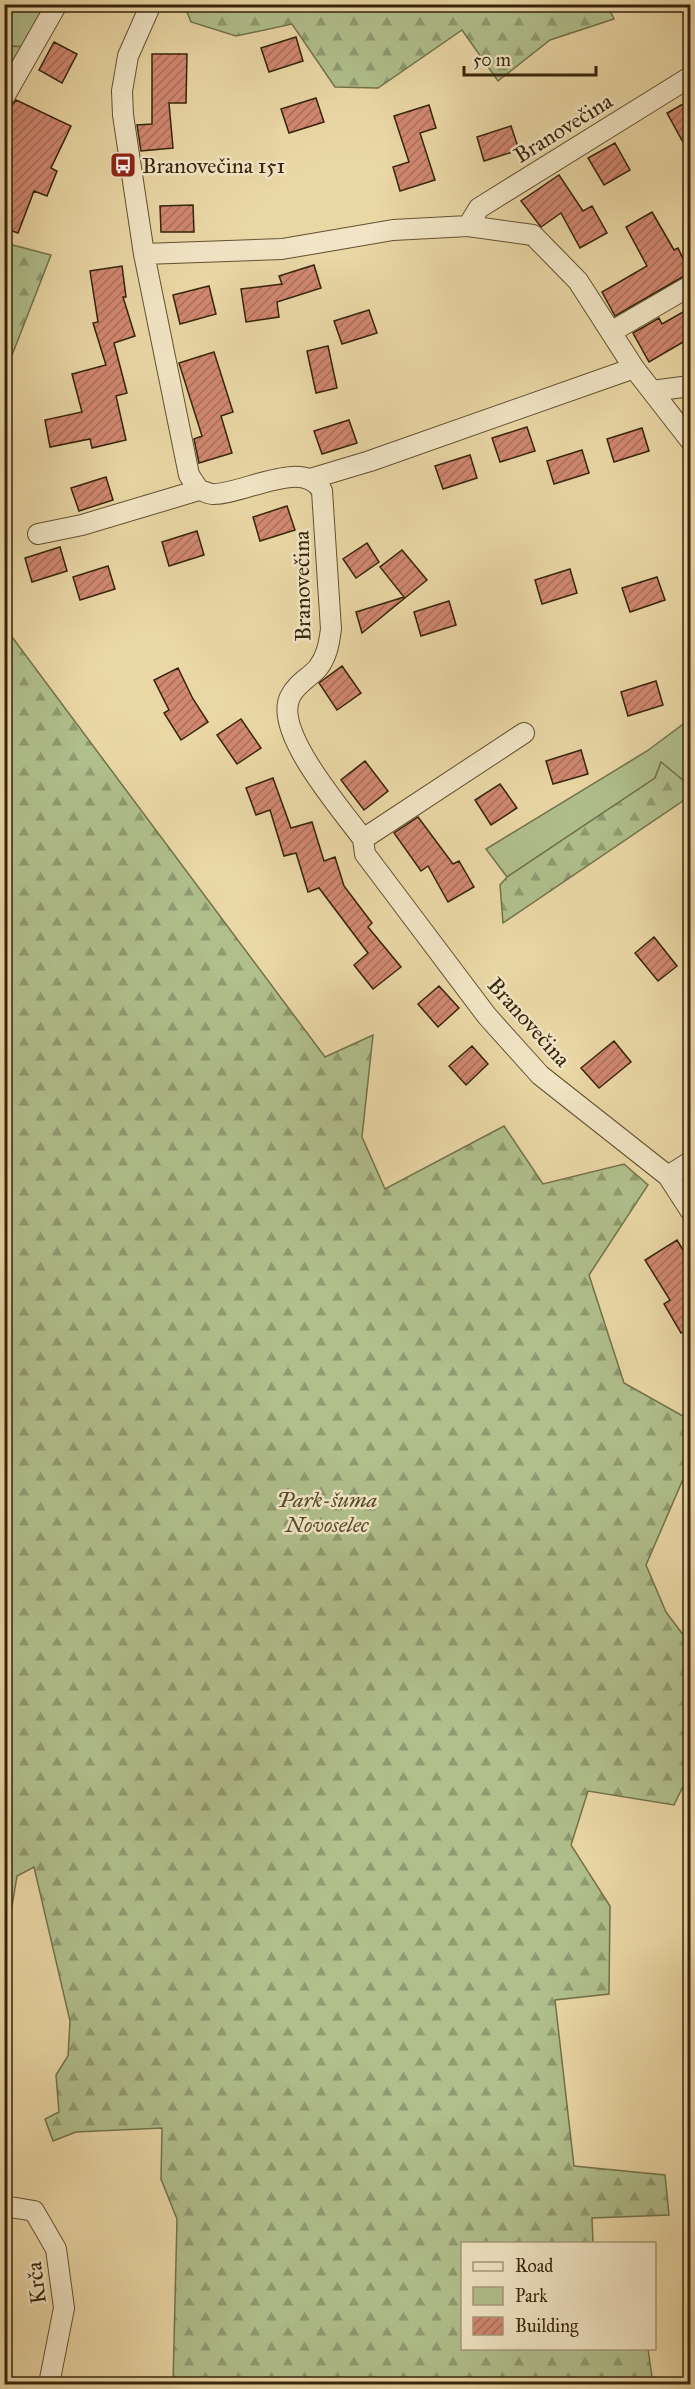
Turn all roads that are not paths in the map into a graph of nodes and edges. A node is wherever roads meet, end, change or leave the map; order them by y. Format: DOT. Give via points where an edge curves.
graph roads {
  1 [pos="57,4"];
  2 [pos="151,4"];
  3 [pos="690,77"];
  4 [pos="4,97"];
  5 [pos="468,226"];
  6 [pos="144,254"];
  7 [pos="690,286"];
  8 [pos="611,332"];
  9 [pos="634,368"];
  10 [pos="690,386"];
  11 [pos="652,391"];
  12 [pos="690,440"];
  13 [pos="310,479"];
  14 [pos="199,490"];
  15 [pos="38,534"];
  16 [pos="524,733"];
  17 [pos="363,839"];
  18 [pos="690,1162"];
  19 [pos="668,1176"];
  20 [pos="690,1210"];
  21 [pos="4,2206"];
  22 [pos="49,2385"];
  1 -- 4 [label="street"];
  2 -- 6 [label="street" via="128,56 122,91"];
  3 -- 5 [label="street, Branovečina" via="479,208"];
  5 -- 6 [label="street" via="393,230 282,249"];
  5 -- 8 [label="street" via="533,236 578,281"];
  6 -- 14 [label="street" via="189,475"];
  7 -- 8 [label="street"];
  8 -- 9 [label="street"];
  9 -- 11 [label="street"];
  9 -- 13 [label="street"];
  10 -- 11 [label="street"];
  11 -- 12 [label="street"];
  13 -- 14 [label="street" via="287,477 212,494"];
  13 -- 17 [label="street, Branovečina" via="318,485 323,498 331,629 328,650 289,698 287,714 291,733 304,758"];
  14 -- 15 [label="street"];
  16 -- 17 [label="street"];
  17 -- 19 [label="street, Branovečina" via="365,854 487,1016 525,1058 545,1079"];
  18 -- 19 [label="street"];
  19 -- 20 [label="street, Branovečina"];
  21 -- 22 [label="street, Krča" via="34,2211 56,2249 64,2308"];
}
